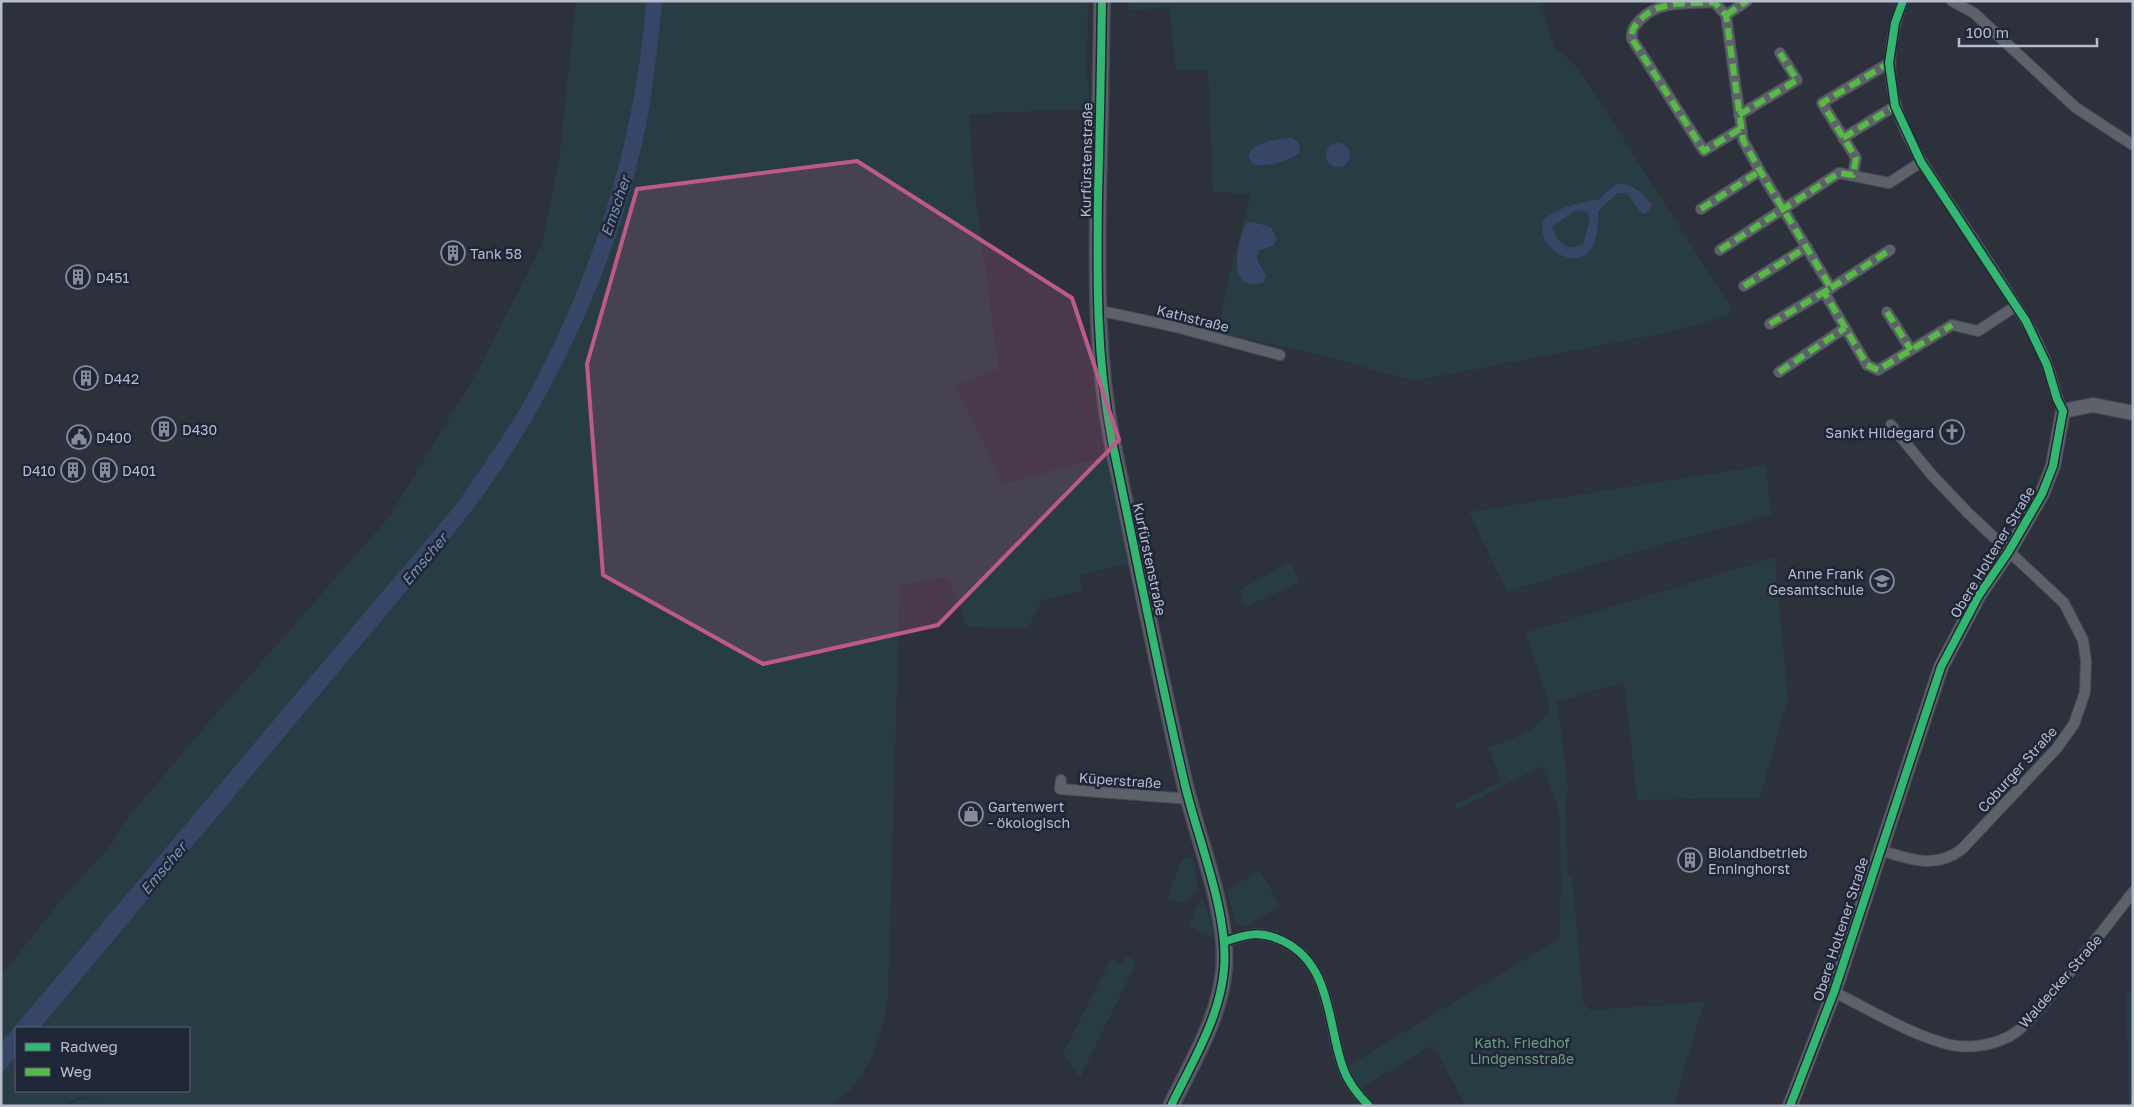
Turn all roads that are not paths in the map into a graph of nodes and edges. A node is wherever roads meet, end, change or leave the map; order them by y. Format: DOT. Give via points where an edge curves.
graph roads {
  1 [pos="1102,1"];
  2 [pos="1747,1"];
  3 [pos="1903,1"];
  4 [pos="1952,1"];
  5 [pos="1714,2"];
  6 [pos="1726,14"];
  7 [pos="1780,53"];
  8 [pos="1889,63"];
  9 [pos="1895,106"];
  10 [pos="1739,116"];
  11 [pos="1740,128"];
  12 [pos="1843,138"];
  13 [pos="2133,145"];
  14 [pos="1921,162"];
  15 [pos="1760,171"];
  16 [pos="1853,175"];
  17 [pos="1701,209"];
  18 [pos="1783,210"];
  19 [pos="1807,248"];
  20 [pos="1720,250"];
  21 [pos="1890,250"];
  22 [pos="1744,286"];
  23 [pos="1827,290"];
  24 [pos="2016,306"];
  25 [pos="1097,310"];
  26 [pos="1887,312"];
  27 [pos="1770,324"];
  28 [pos="1845,328"];
  29 [pos="1911,350"];
  30 [pos="1280,355"];
  31 [pos="1779,372"];
  32 [pos="2063,411"];
  33 [pos="2133,413"];
  34 [pos="1891,426"];
  35 [pos="2009,551"];
  36 [pos="1061,780"];
  37 [pos="1189,799"];
  38 [pos="1880,850"];
  39 [pos="2133,892"];
  40 [pos="1224,942"];
  41 [pos="1834,992"];
  42 [pos="1171,1106"];
  43 [pos="1369,1106"];
  44 [pos="1790,1106"];
  1 -- 25 [label="main road, Kurfürstenstraße"];
  2 -- 6 [label="street"];
  3 -- 8 [label="street" via="1895,22"];
  4 -- 13 [label="street" via="1974,13 2075,107"];
  5 -- 6 [label="street"];
  5 -- 11 [label="street" via="1662,5 1648,12 1634,26 1632,39 1704,151"];
  6 -- 10 [label="street"];
  7 -- 10 [label="street" via="1797,80"];
  8 -- 9 [label="street"];
  8 -- 12 [label="street" via="1822,103"];
  9 -- 12 [label="street"];
  9 -- 14 [label="street"];
  10 -- 11 [label="street"];
  11 -- 15 [label="street"];
  12 -- 16 [label="street" via="1856,158"];
  14 -- 16 [label="street" via="1888,183"];
  14 -- 24 [label="street"];
  15 -- 17 [label="street"];
  15 -- 18 [label="street"];
  16 -- 18 [label="street" via="1839,173"];
  18 -- 19 [label="street"];
  18 -- 20 [label="street"];
  19 -- 22 [label="street"];
  19 -- 23 [label="street"];
  21 -- 23 [label="street"];
  23 -- 27 [label="street"];
  23 -- 28 [label="street"];
  24 -- 29 [label="street" via="1978,331 1952,325"];
  24 -- 32 [label="street" via="2038,343"];
  25 -- 30 [label="street, Kathstraße" via="1176,326"];
  25 -- 37 [label="main road, Kurfürstenstraße" via="1107,417"];
  26 -- 29 [label="street"];
  28 -- 29 [label="street" via="1867,365 1878,370"];
  28 -- 31 [label="street"];
  32 -- 33 [label="street" via="2093,405"];
  32 -- 35 [label="street, Obere Holtener Straße" via="2053,466 2042,494"];
  34 -- 35 [label="street, Coburger Straße" via="1937,480"];
  35 -- 38 [label="street, Obere Holtener Straße" via="1979,595 1941,667"];
  35 -- 38 [label="street, Coburger Straße" via="2064,604 2082,640 2086,661 2085,692 2074,724 2035,772 1954,855 1932,862 1918,862"];
  36 -- 37 [label="street, Küperstraße" via="1060,790"];
  37 -- 40 [label="main road, Kurfürstenstraße"];
  38 -- 41 [label="street, Obere Holtener Straße"];
  39 -- 41 [label="street, Waldecker Straße" via="2024,1026 1991,1043 1972,1047 1931,1039"];
  40 -- 42 [label="main road, Kurfürstenstraße" via="1222,984 1214,1014"];
  40 -- 43 [label="street" via="1259,933 1280,939 1303,954 1322,985 1346,1075"];
  41 -- 44 [label="street, Obere Holtener Straße"];
}
